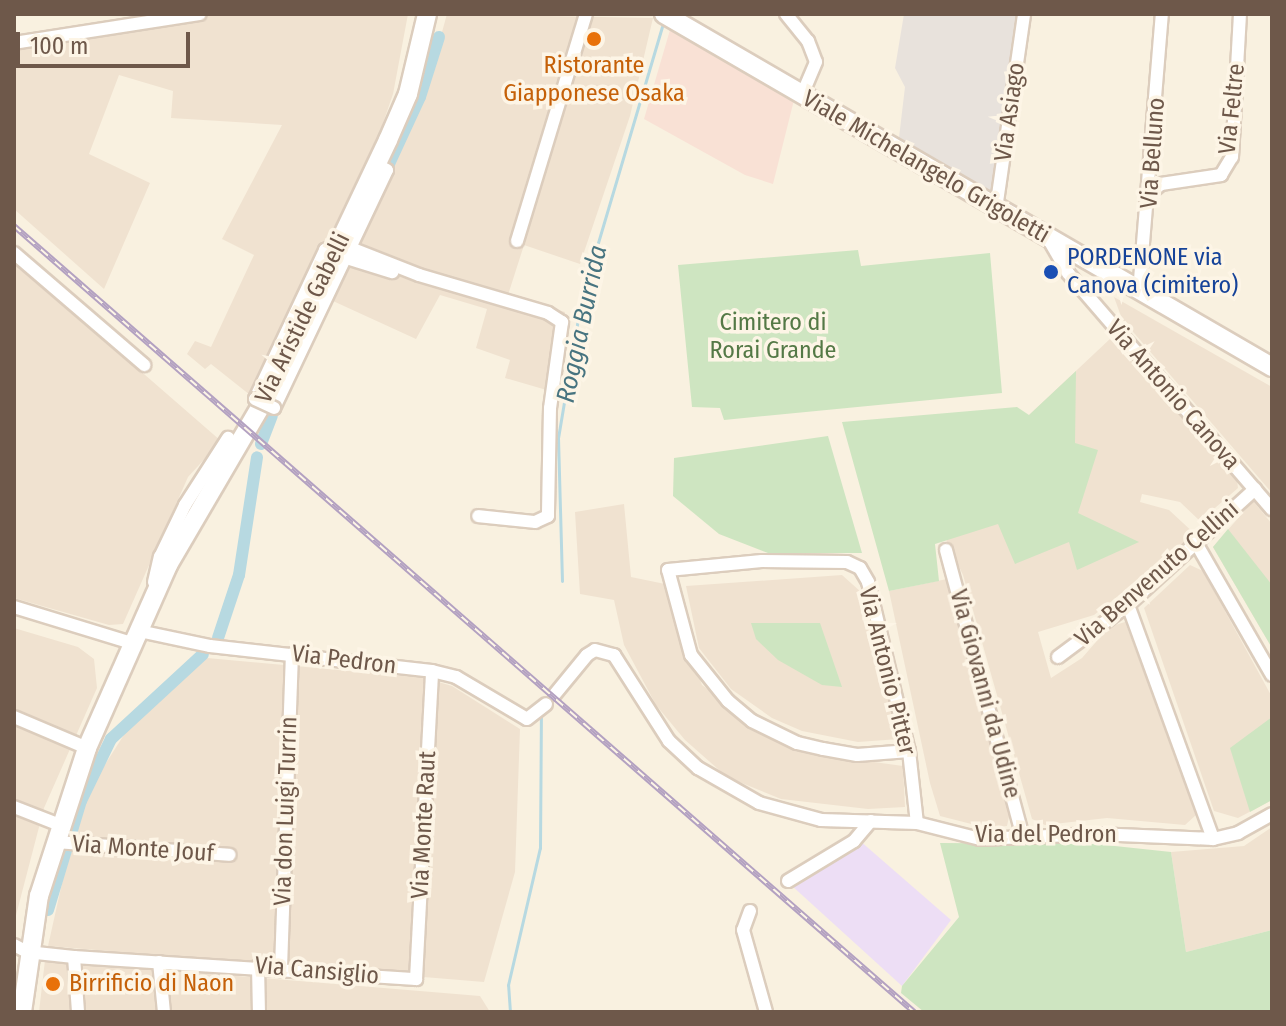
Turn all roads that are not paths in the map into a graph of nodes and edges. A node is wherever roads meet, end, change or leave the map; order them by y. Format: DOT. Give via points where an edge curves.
graph roads {
  1 [pos="200,14"];
  2 [pos="427,14"];
  3 [pos="586,14"];
  4 [pos="664,14"];
  5 [pos="1024,14"];
  6 [pos="1162,14"];
  7 [pos="1240,14"];
  8 [pos="790,15"];
  9 [pos="14,43"];
  10 [pos="802,95"];
  11 [pos="1150,193"];
  12 [pos="996,209"];
  13 [pos="1049,240"];
  14 [pos="517,241"];
  15 [pos="341,251"];
  16 [pos="14,253"];
  17 [pos="1139,292"];
  18 [pos="144,365"];
  19 [pos="1272,367"];
  20 [pos="228,438"];
  21 [pos="1255,489"];
  22 [pos="1272,509"];
  23 [pos="478,516"];
  24 [pos="1196,543"];
  25 [pos="946,550"];
  26 [pos="1128,605"];
  27 [pos="14,607"];
  28 [pos="148,609"];
  29 [pos="136,637"];
  30 [pos="292,654"];
  31 [pos="1058,657"];
  32 [pos="432,671"];
  33 [pos="1272,675"];
  34 [pos="555,694"];
  35 [pos="546,704"];
  36 [pos="14,717"];
  37 [pos="87,748"];
  38 [pos="909,751"];
  39 [pos="14,807"];
  40 [pos="1272,814"];
  41 [pos="871,821"];
  42 [pos="917,823"];
  43 [pos="1023,837"];
  44 [pos="1213,839"];
  45 [pos="64,840"];
  46 [pos="230,855"];
  47 [pos="788,881"];
  48 [pos="750,911"];
  49 [pos="20,948"];
  50 [pos="74,957"];
  51 [pos="159,962"];
  52 [pos="258,966"];
  53 [pos="281,968"];
  54 [pos="416,979"];
  55 [pos="22,1012"];
  56 [pos="78,1012"];
  57 [pos="164,1012"];
  58 [pos="259,1012"];
  59 [pos="766,1012"];
  1 -- 9 [label="street"];
  2 -- 15 [label="main road, Via Aristide Gabelli" via="408,94"];
  3 -- 14 [label="street"];
  4 -- 10 [label="main road, Viale Michelangelo Grigoletti"];
  5 -- 12 [label="street, Via Asiago"];
  6 -- 11 [label="street, Via Belluno"];
  7 -- 11 [label="street, Via Feltre" via="1232,157 1221,175 1161,184"];
  8 -- 10 [label="street" via="816,62"];
  10 -- 12 [label="main road, Viale Michelangelo Grigoletti"];
  11 -- 17 [label="street, Via Belluno"];
  12 -- 13 [label="main road, Viale Michelangelo Grigoletti"];
  13 -- 17 [label="main road, Viale Michelangelo Grigoletti"];
  13 -- 21 [label="street, Via Antonio Canova" via="1068,273"];
  15 -- 15 [label="street, bridge" via="274,408 255,399 325,250"];
  15 -- 23 [label="street" via="548,313 563,326 550,408 548,516 535,522"];
  15 -- 28 [label="main road, Via Aristide Gabelli"];
  16 -- 18 [label="street"];
  17 -- 19 [label="main road, Viale Michelangelo Grigoletti"];
  20 -- 28 [label="street, Via Aristide Gabelli" via="160,557"];
  21 -- 22 [label="street, Via Antonio Canova"];
  21 -- 24 [label="street, Via Benvenuto Cellini"];
  24 -- 26 [label="street, Via Benvenuto Cellini"];
  24 -- 33 [label="street"];
  25 -- 43 [label="street, Via Giovanni da Udine"];
  26 -- 31 [label="street, Via Benvenuto Cellini"];
  26 -- 44 [label="street"];
  27 -- 29 [label="street, Via Pedron"];
  28 -- 29 [label="main road, Via Aristide Gabelli"];
  29 -- 30 [label="street, Via Pedron"];
  29 -- 37 [label="main road, Via Aristide Gabelli"];
  30 -- 32 [label="street, Via Pedron"];
  30 -- 53 [label="street, Via don Luigi Turrin"];
  32 -- 35 [label="street, Via Pedron" via="456,677 516,717 536,716"];
  32 -- 54 [label="street, Via Monte Raut"];
  34 -- 41 [label="street, Via del Pedron" via="587,655 595,650 614,655 669,741 727,789 792,815"];
  36 -- 37 [label="street"];
  37 -- 45 [label="main road, Via Aristide Gabelli"];
  38 -- 38 [label="street, Via Antonio Pitter" via="868,582 860,568 847,562 762,561 668,570 691,655 728,701 752,721 823,749 857,755"];
  38 -- 42 [label="street, Via Antonio Pitter"];
  39 -- 45 [label="street, Via Monte Jouf"];
  40 -- 44 [label="street, Via del Pedron" via="1238,833"];
  41 -- 42 [label="street, Via del Pedron"];
  41 -- 47 [label="street" via="854,841"];
  42 -- 43 [label="street, Via del Pedron" via="980,839"];
  43 -- 44 [label="street, Via del Pedron"];
  45 -- 46 [label="street, Via Monte Jouf"];
  45 -- 49 [label="main road, Via Aristide Gabelli"];
  48 -- 59 [label="street" via="743,930"];
  49 -- 50 [label="street, Via Cansiglio"];
  49 -- 55 [label="main road, Via Aristide Gabelli"];
  50 -- 51 [label="street, Via Cansiglio"];
  50 -- 56 [label="street"];
  51 -- 52 [label="street, Via Cansiglio"];
  51 -- 57 [label="street"];
  52 -- 53 [label="street, Via Cansiglio"];
  52 -- 58 [label="street"];
  53 -- 54 [label="street, Via Cansiglio"];
}
